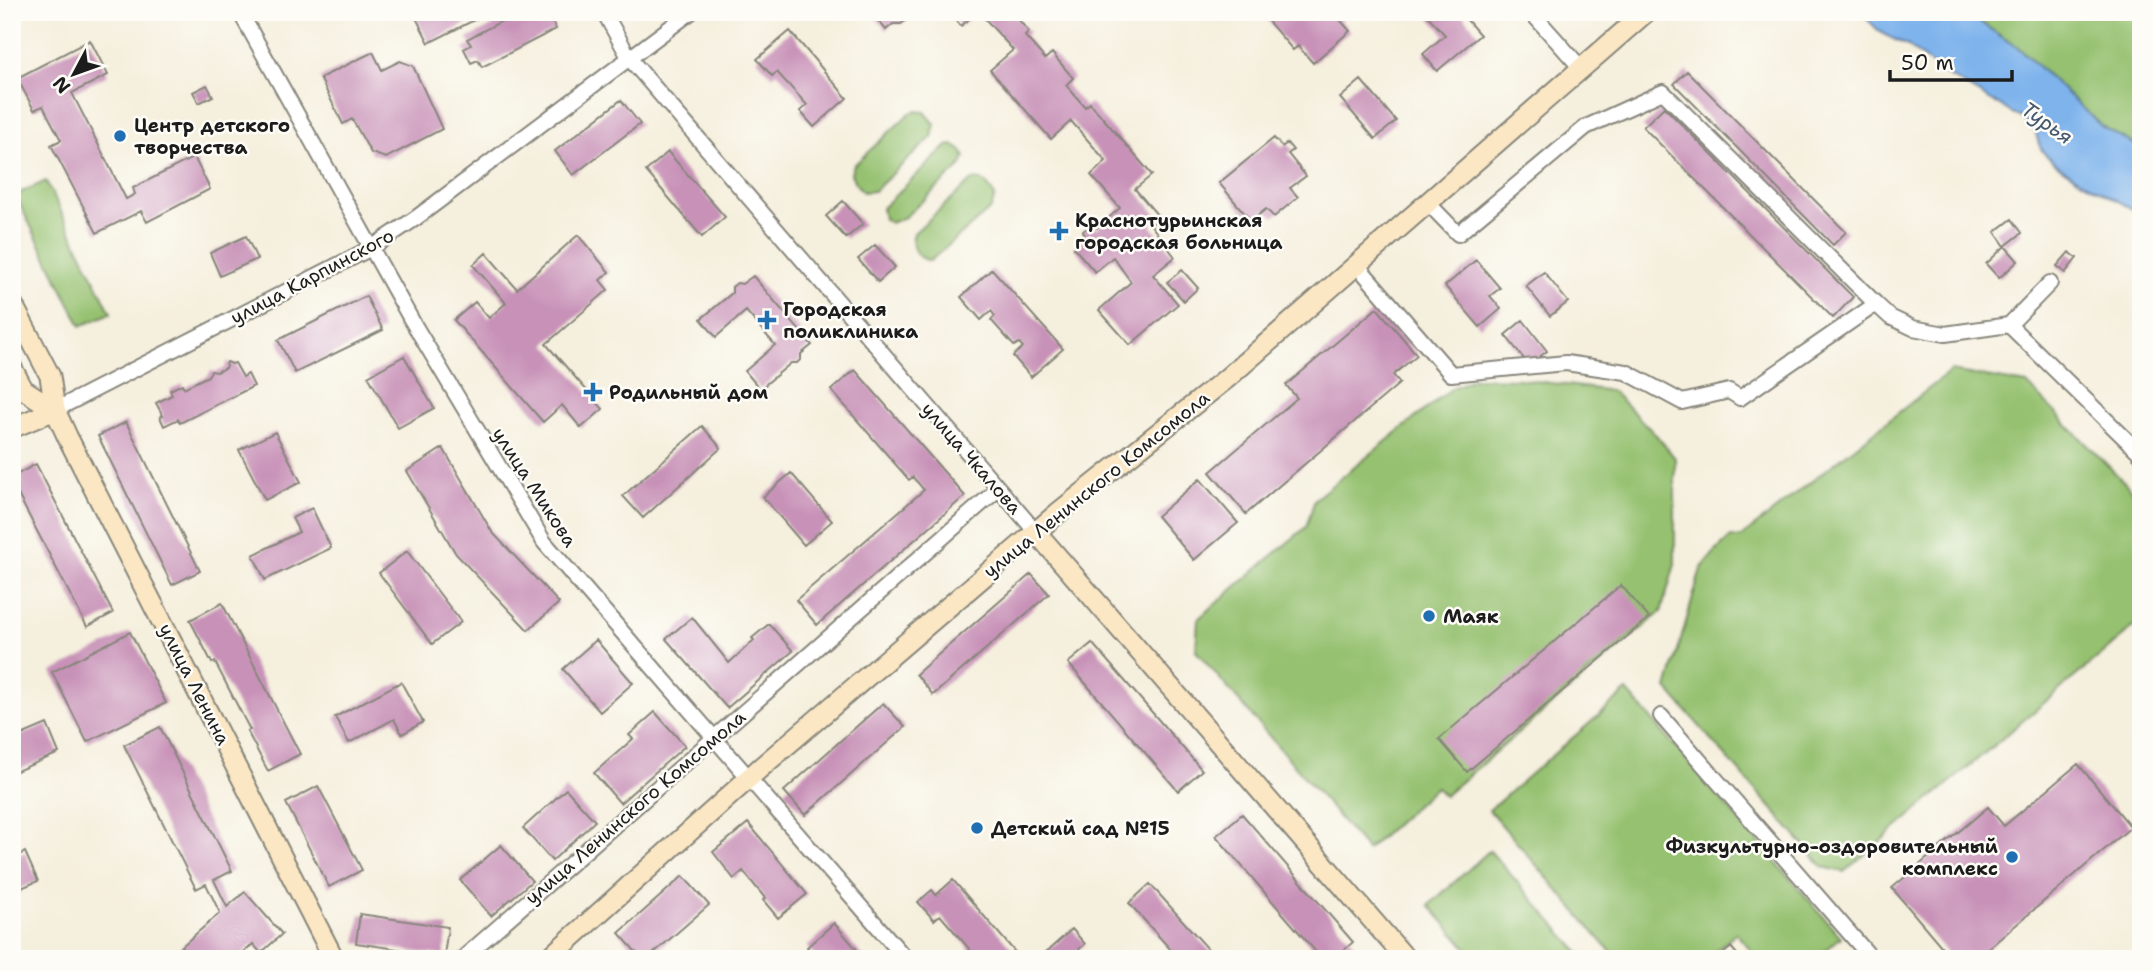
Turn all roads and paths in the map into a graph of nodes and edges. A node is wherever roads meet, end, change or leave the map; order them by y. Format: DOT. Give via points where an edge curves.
graph roads {
  1 [pos="240,12"];
  2 [pos="604,12"];
  3 [pos="691,12"];
  4 [pos="1531,12"];
  5 [pos="1646,12"];
  6 [pos="630,59"];
  7 [pos="1581,68"];
  8 [pos="1427,203"];
  9 [pos="371,248"];
  10 [pos="1356,264"];
  11 [pos="2050,283"];
  12 [pos="12,303"];
  13 [pos="1876,304"];
  14 [pos="2009,325"];
  15 [pos="12,368"];
  16 [pos="55,410"];
  17 [pos="12,428"];
  18 [pos="2141,454"];
  19 [pos="998,489"];
  20 [pos="1036,532"];
  21 [pos="1661,716"];
  22 [pos="715,737"];
  23 [pos="750,778"];
  24 [pos="334,959"];
  25 [pos="462,959"];
  26 [pos="548,959"];
  27 [pos="906,959"];
  28 [pos="1406,959"];
  29 [pos="1872,959"];
  1 -- 9 [label="street, улица Микова"];
  2 -- 6 [label="street, улица Чкалова"];
  3 -- 6 [label="street, улица Карпинского"];
  4 -- 7 [label="street"];
  5 -- 7 [label="main road, улица Ленинского Комсомола"];
  6 -- 9 [label="street, улица Карпинского"];
  6 -- 19 [label="street, улица Чкалова"];
  7 -- 8 [label="main road, улица Ленинского Комсомола"];
  8 -- 10 [label="main road, улица Ленинского Комсомола"];
  8 -- 13 [label="street" via="1458,234 1586,127 1663,92"];
  9 -- 16 [label="street, улица Карпинского"];
  9 -- 22 [label="street, улица Микова" via="544,542"];
  10 -- 13 [label="street" via="1451,374 1566,363 1626,372 1682,402 1729,391 1740,398"];
  10 -- 20 [label="main road, улица Ленинского Комсомола" via="1226,379"];
  11 -- 14 [label="street"];
  12 -- 16 [label="main road, улица Ленина" via="50,376"];
  13 -- 14 [label="street" via="1913,328 1945,334"];
  14 -- 18 [label="street"];
  15 -- 16 [label="main road, улица Ленина" via="23,389"];
  16 -- 17 [label="main road, улица Карпинского"];
  16 -- 24 [label="main road, улица Ленина"];
  19 -- 20 [label="street, улица Чкалова"];
  19 -- 22 [label="street, улица Ленинского Комсомола"];
  20 -- 23 [label="main road, улица Ленинского Комсомола"];
  20 -- 28 [label="main road, улица Чкалова"];
  21 -- 29 [label="street"];
  22 -- 23 [label="street, улица Микова"];
  22 -- 25 [label="street, улица Ленинского Комсомола"];
  23 -- 26 [label="main road, улица Ленинского Комсомола"];
  23 -- 27 [label="street, улица Микова"];
}
